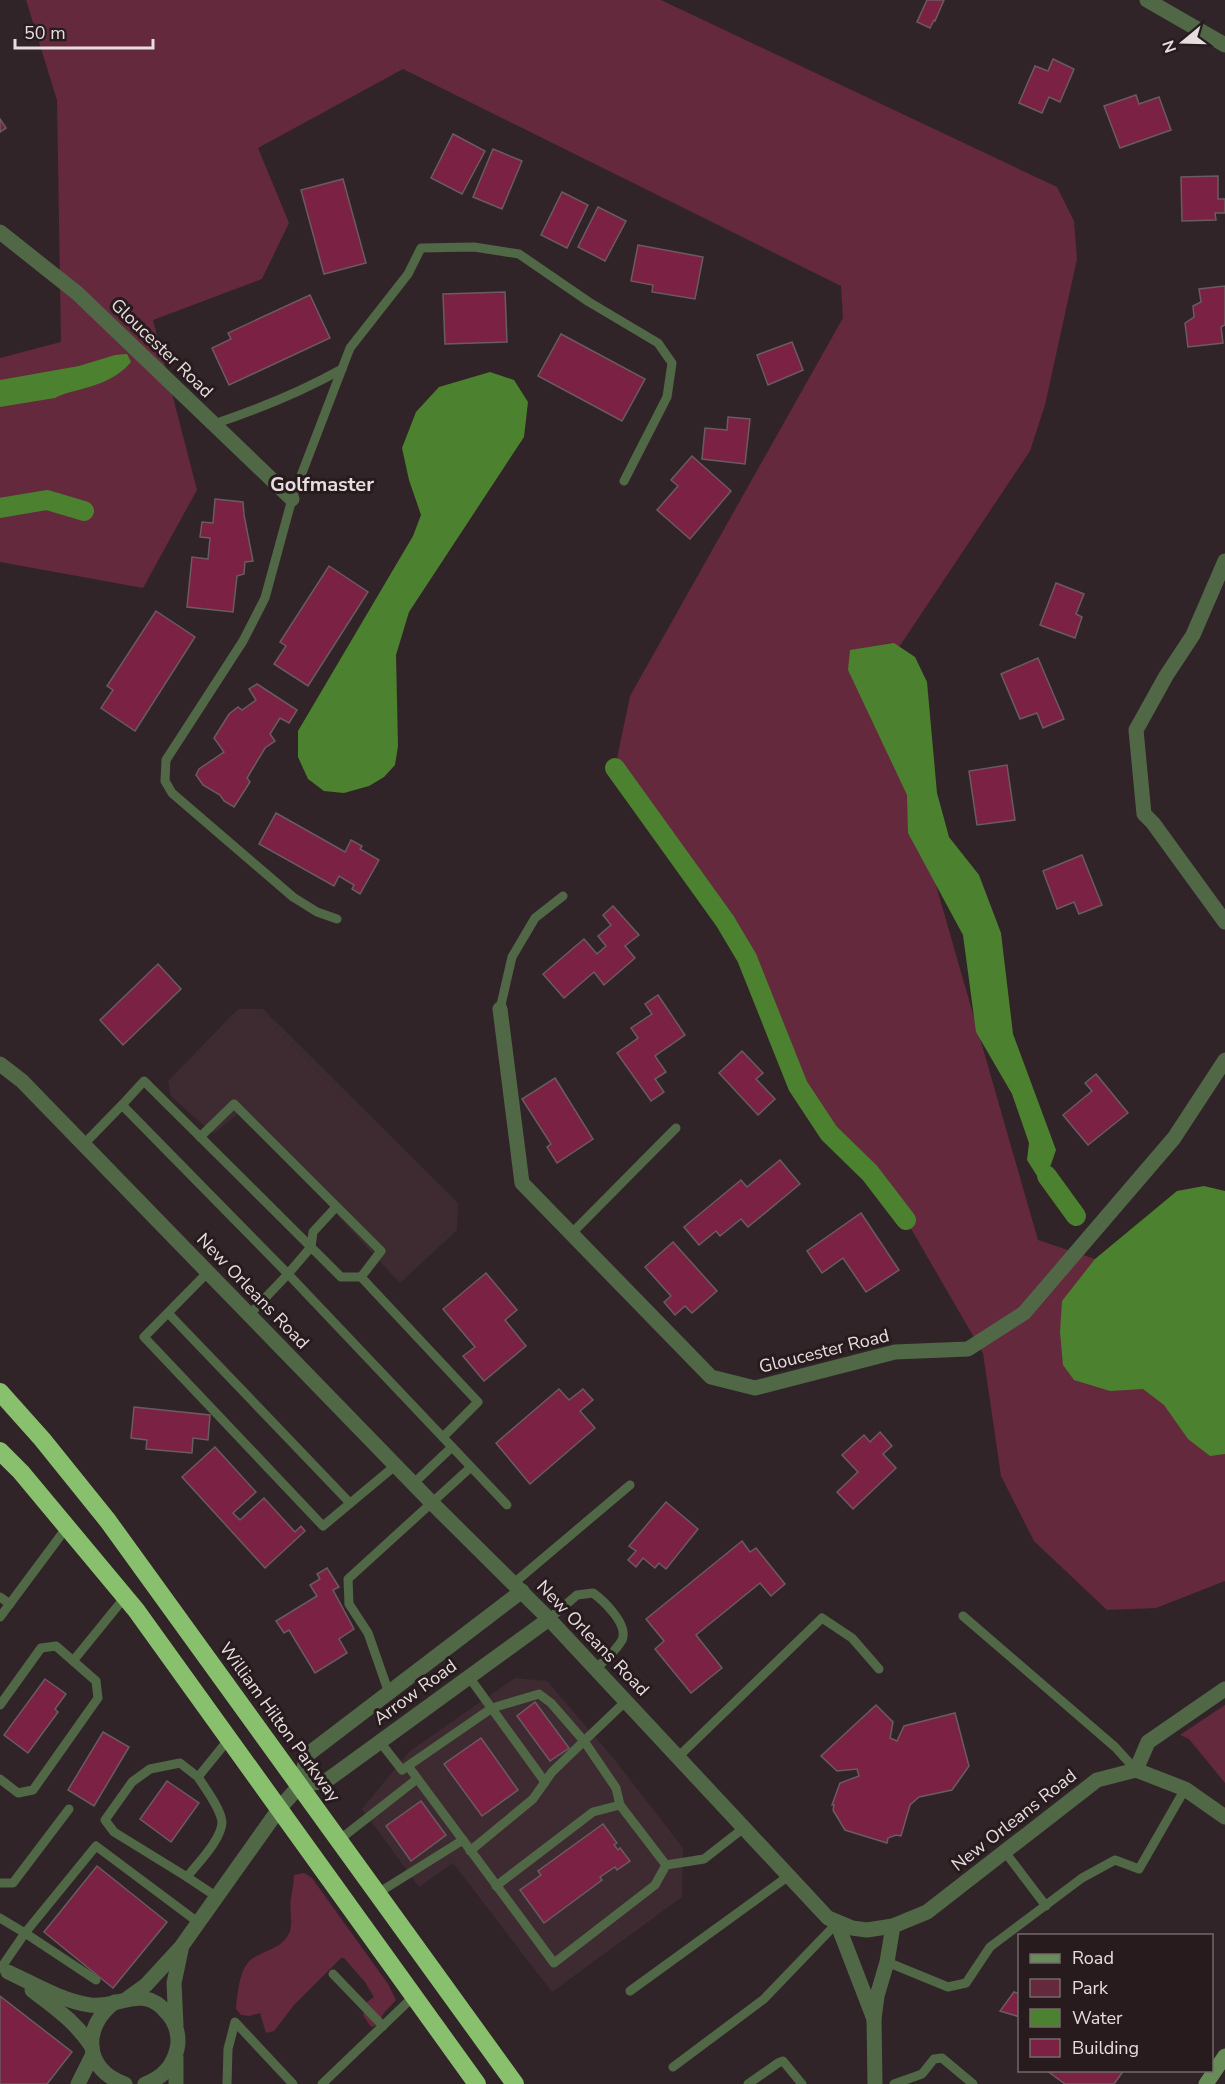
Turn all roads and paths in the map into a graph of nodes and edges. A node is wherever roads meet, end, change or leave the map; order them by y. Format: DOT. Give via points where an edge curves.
graph roads {
  1 [pos="1147,0"];
  2 [pos="1225,45"];
  3 [pos="0,232"];
  4 [pos="342,369"];
  5 [pos="214,424"];
  6 [pos="624,481"];
  7 [pos="292,499"];
  8 [pos="1225,561"];
  9 [pos="563,896"];
  10 [pos="337,919"];
  11 [pos="1225,922"];
  12 [pos="500,1009"];
  13 [pos="1225,1060"];
  14 [pos="0,1064"];
  15 [pos="122,1105"];
  16 [pos="676,1128"];
  17 [pos="200,1137"];
  18 [pos="84,1145"];
  19 [pos="336,1207"];
  20 [pos="571,1234"];
  21 [pos="311,1247"];
  22 [pos="208,1272"];
  23 [pos="288,1274"];
  24 [pos="361,1277"];
  25 [pos="168,1312"];
  26 [pos="249,1315"];
  27 [pos="0,1392"];
  28 [pos="443,1437"];
  29 [pos="452,1447"];
  30 [pos="0,1451"];
  31 [pos="396,1465"];
  32 [pos="471,1467"];
  33 [pos="414,1484"];
  34 [pos="630,1485"];
  35 [pos="350,1503"];
  36 [pos="432,1503"];
  37 [pos="507,1505"];
  38 [pos="67,1527"];
  39 [pos="518,1587"];
  40 [pos="0,1597"];
  41 [pos="125,1597"];
  42 [pos="10,1604"];
  43 [pos="963,1616"];
  44 [pos="0,1617"];
  45 [pos="549,1619"];
  46 [pos="73,1660"];
  47 [pos="596,1669"];
  48 [pos="879,1669"];
  49 [pos="469,1677"];
  50 [pos="1225,1689"];
  51 [pos="388,1693"];
  52 [pos="626,1701"];
  53 [pos="0,1705"];
  54 [pos="492,1708"];
  55 [pos="228,1740"];
  56 [pos="584,1741"];
  57 [pos="380,1742"];
  58 [pos="678,1757"];
  59 [pos="408,1766"];
  60 [pos="1136,1770"];
  61 [pos="198,1777"];
  62 [pos="0,1779"];
  63 [pos="417,1779"];
  64 [pos="545,1782"];
  65 [pos="300,1785"];
  66 [pos="1185,1789"];
  67 [pos="620,1805"];
  68 [pos="69,1809"];
  69 [pos="279,1809"];
  70 [pos="1225,1817"];
  71 [pos="745,1827"];
  72 [pos="339,1840"];
  73 [pos="463,1840"];
  74 [pos="470,1851"];
  75 [pos="1005,1852"];
  76 [pos="666,1865"];
  77 [pos="790,1875"];
  78 [pos="187,1877"];
  79 [pos="0,1883"];
  80 [pos="496,1886"];
  81 [pos="378,1893"];
  82 [pos="217,1897"];
  83 [pos="1046,1906"];
  84 [pos="0,1918"];
  85 [pos="199,1923"];
  86 [pos="837,1923"];
  87 [pos="893,1926"];
  88 [pos="25,1933"];
  89 [pos="181,1947"];
  90 [pos="887,1962"];
  91 [pos="3,1969"];
  92 [pos="333,1974"];
  93 [pos="96,1980"];
  94 [pos="630,1991"];
  95 [pos="414,1996"];
  96 [pos="122,2000"];
  97 [pos="874,2019"];
  98 [pos="383,2026"];
  99 [pos="177,2031"];
  100 [pos="92,2051"];
  101 [pos="1225,2056"];
  102 [pos="176,2057"];
  103 [pos="673,2067"];
  104 [pos="476,2083"];
  105 [pos="78,2084"];
  106 [pos="125,2084"];
  107 [pos="145,2084"];
  108 [pos="176,2084"];
  109 [pos="227,2084"];
  110 [pos="293,2084"];
  111 [pos="322,2084"];
  112 [pos="515,2084"];
  113 [pos="748,2084"];
  114 [pos="802,2084"];
  115 [pos="875,2084"];
  116 [pos="894,2084"];
  117 [pos="973,2084"];
  118 [pos="1206,2084"];
  1 -- 2 [label="street"];
  3 -- 5 [label="street, Gloucester Road" via="77,293"];
  4 -- 5 [label="lane" via="262,408"];
  4 -- 6 [label="lane" via="350,348 408,273 422,248 474,247 519,254 589,302 658,342 672,363 667,398"];
  4 -- 7 [label="lane"];
  5 -- 7 [label="street, Gloucester Road"];
  7 -- 10 [label="lane" via="265,598 243,641 166,760 165,781 172,793 293,897"];
  8 -- 11 [label="street" via="1193,635 1136,730 1144,814"];
  9 -- 12 [label="lane" via="535,918 512,957"];
  12 -- 20 [label="street, Gloucester Road" via="522,1183"];
  13 -- 20 [label="street, Gloucester Road" via="1174,1138 1024,1313 968,1349 896,1352 755,1388 711,1377"];
  14 -- 18 [label="street, New Orleans Road" via="22,1081"];
  15 -- 17 [label="lane" via="144,1081"];
  15 -- 18 [label="lane"];
  15 -- 23 [label="lane"];
  16 -- 20 [label="lane"];
  17 -- 19 [label="lane" via="234,1104"];
  17 -- 21 [label="lane"];
  18 -- 22 [label="street, New Orleans Road"];
  19 -- 21 [label="lane" via="313,1232"];
  19 -- 24 [label="lane" via="381,1251"];
  21 -- 23 [label="lane"];
  21 -- 24 [label="lane" via="341,1277"];
  22 -- 25 [label="lane"];
  22 -- 26 [label="street, New Orleans Road"];
  23 -- 26 [label="lane"];
  23 -- 28 [label="lane"];
  24 -- 28 [label="lane" via="478,1402"];
  25 -- 35 [label="lane"];
  25 -- 35 [label="lane" via="144,1337 323,1526"];
  26 -- 31 [label="street, New Orleans Road"];
  27 -- 65 [label="highway, William Hilton Parkway" via="108,1521"];
  28 -- 29 [label="lane"];
  29 -- 32 [label="lane"];
  29 -- 33 [label="lane"];
  30 -- 38 [label="highway"];
  31 -- 33 [label="street, New Orleans Road"];
  31 -- 35 [label="lane"];
  32 -- 36 [label="lane"];
  32 -- 37 [label="lane"];
  33 -- 36 [label="street, New Orleans Road"];
  34 -- 39 [label="lane" via="528,1569"];
  36 -- 39 [label="street, New Orleans Road"];
  36 -- 51 [label="lane" via="348,1579 349,1604 368,1633"];
  38 -- 41 [label="highway"];
  38 -- 42 [label="lane"];
  39 -- 45 [label="street, New Orleans Road"];
  39 -- 51 [label="street, Arrow Road"];
  40 -- 42 [label="lane"];
  41 -- 46 [label="lane"];
  41 -- 55 [label="highway"];
  42 -- 44 [label="lane"];
  43 -- 60 [label="lane" via="1115,1747"];
  45 -- 47 [label="street, New Orleans Road"];
  45 -- 47 [label="lane" via="577,1595 593,1593 602,1599 622,1625 623,1634 622,1641"];
  45 -- 49 [label="street, Arrow Road"];
  46 -- 53 [label="lane" via="56,1646 41,1648"];
  46 -- 62 [label="lane" via="96,1681 98,1698 33,1790 18,1793"];
  47 -- 52 [label="street, New Orleans Road"];
  48 -- 58 [label="lane" via="852,1638 822,1618"];
  49 -- 54 [label="lane"];
  49 -- 57 [label="street, Arrow Road"];
  50 -- 60 [label="street" via="1148,1742"];
  51 -- 65 [label="street, Arrow Road" via="307,1755"];
  52 -- 56 [label="lane"];
  52 -- 58 [label="street, New Orleans Road"];
  54 -- 56 [label="lane" via="539,1694"];
  54 -- 59 [label="lane"];
  54 -- 64 [label="lane"];
  55 -- 61 [label="lane"];
  55 -- 69 [label="highway"];
  56 -- 64 [label="lane"];
  56 -- 67 [label="lane" via="616,1788"];
  57 -- 59 [label="lane" via="402,1770"];
  57 -- 65 [label="street, Arrow Road" via="326,1781"];
  58 -- 71 [label="street, New Orleans Road"];
  59 -- 63 [label="lane"];
  60 -- 66 [label="street"];
  60 -- 75 [label="street, New Orleans Road" via="1097,1780"];
  61 -- 78 [label="lane" via="222,1821 219,1836"];
  61 -- 78 [label="lane" via="180,1763 150,1769 132,1782 105,1820 114,1832"];
  63 -- 72 [label="lane"];
  63 -- 73 [label="lane"];
  64 -- 74 [label="lane" via="533,1799"];
  65 -- 69 [label="street, Arrow Road"];
  65 -- 72 [label="highway, William Hilton Parkway"];
  66 -- 70 [label="street"];
  66 -- 83 [label="lane" via="1139,1869 1115,1860"];
  67 -- 76 [label="lane"];
  67 -- 80 [label="lane" via="593,1812"];
  68 -- 79 [label="lane" via="13,1883"];
  69 -- 82 [label="street, Arrow Road"];
  69 -- 95 [label="highway"];
  71 -- 76 [label="lane" via="704,1859"];
  71 -- 77 [label="street, New Orleans Road"];
  72 -- 81 [label="highway, William Hilton Parkway"];
  73 -- 74 [label="lane"];
  73 -- 81 [label="lane"];
  74 -- 80 [label="lane"];
  75 -- 83 [label="lane"];
  75 -- 87 [label="street, New Orleans Road" via="927,1912"];
  76 -- 80 [label="lane" via="655,1885 554,1963"];
  77 -- 86 [label="street, New Orleans Road"];
  77 -- 94 [label="lane"];
  78 -- 82 [label="lane"];
  81 -- 112 [label="highway, William Hilton Parkway"];
  82 -- 85 [label="street, Arrow Road"];
  83 -- 90 [label="lane" via="990,1947 966,1983 948,1987"];
  84 -- 88 [label="lane"];
  85 -- 88 [label="lane" via="96,1846"];
  85 -- 89 [label="street, Arrow Road"];
  86 -- 87 [label="street, New Orleans Road" via="867,1930"];
  86 -- 97 [label="street"];
  86 -- 103 [label="lane" via="764,1998"];
  87 -- 90 [label="street"];
  88 -- 91 [label="lane"];
  88 -- 93 [label="lane"];
  89 -- 96 [label="street, Arrow Road" via="146,1985"];
  89 -- 99 [label="street" via="174,1983"];
  90 -- 97 [label="street"];
  91 -- 96 [label="street" via="66,1998 92,2005"];
  91 -- 100 [label="street" via="67,2016 81,2030"];
  92 -- 98 [label="lane"];
  95 -- 98 [label="lane"];
  95 -- 104 [label="highway"];
  96 -- 99 [label="street" via="153,2001 172,2019"];
  96 -- 100 [label="street, Arrow Road" via="104,2010 96,2021"];
  97 -- 115 [label="street"];
  98 -- 111 [label="lane"];
  99 -- 102 [label="street"];
  100 -- 105 [label="street"];
  100 -- 106 [label="street" via="106,2074"];
  101 -- 118 [label="main road"];
  102 -- 107 [label="street" via="159,2078"];
  102 -- 108 [label="street"];
  109 -- 110 [label="lane" via="228,2049 235,2022"];
  113 -- 114 [label="lane" via="783,2061"];
  116 -- 117 [label="lane" via="922,2074 934,2059 942,2058"];
}
